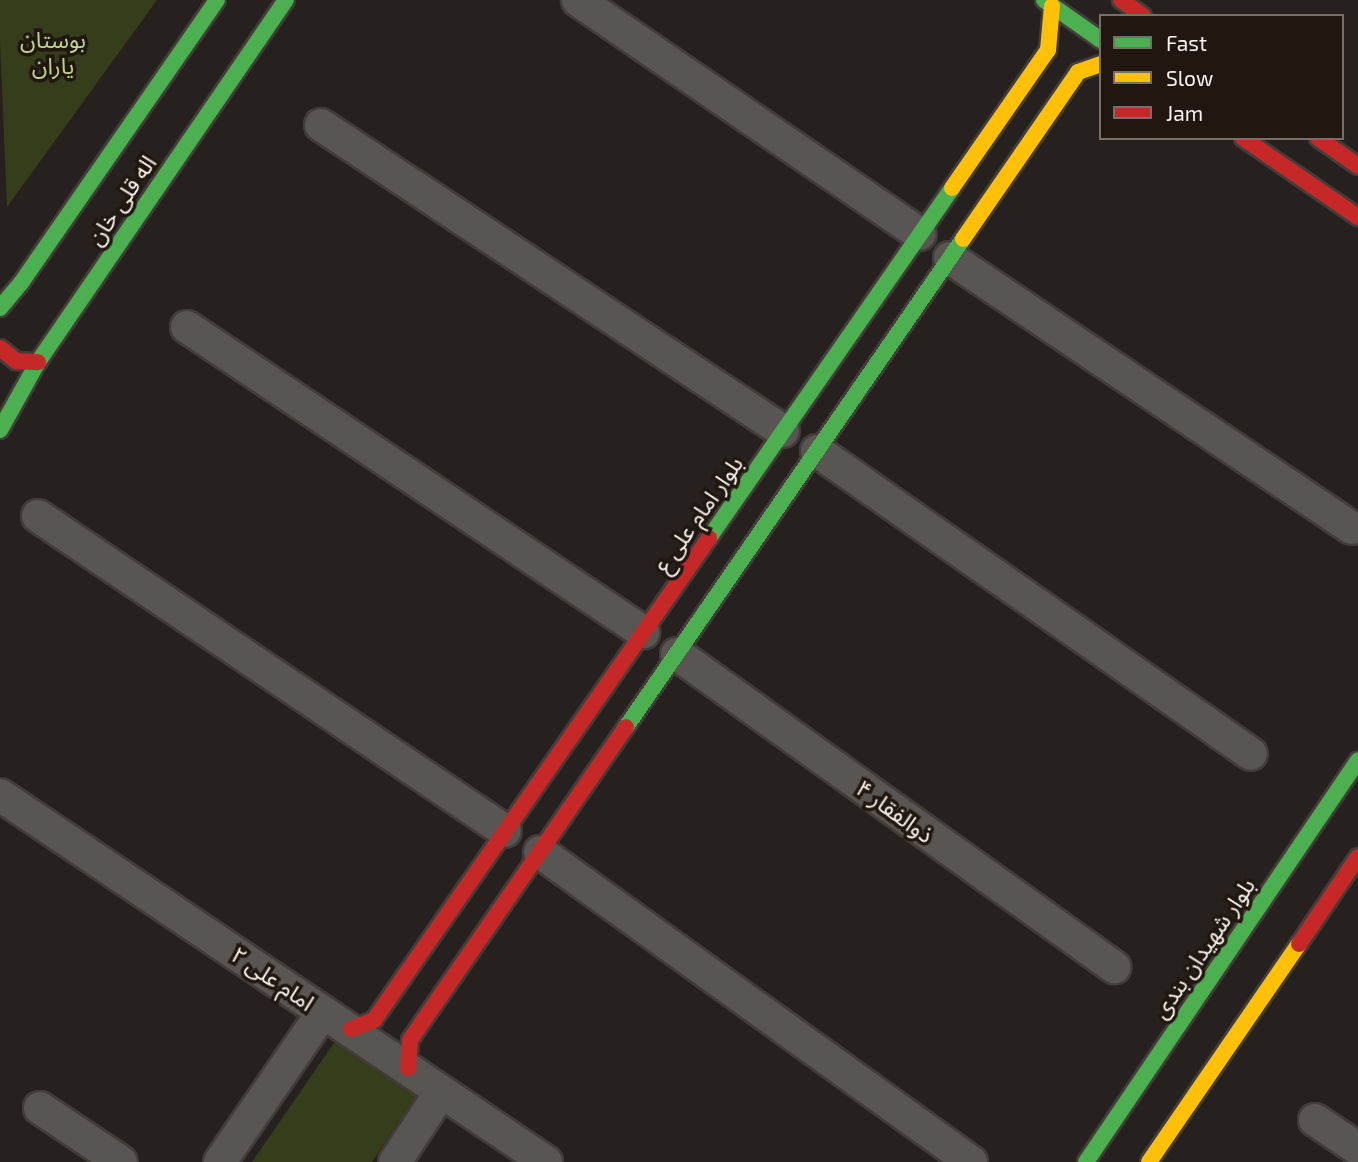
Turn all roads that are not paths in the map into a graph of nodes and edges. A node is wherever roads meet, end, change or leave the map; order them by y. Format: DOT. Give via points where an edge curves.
graph roads {
  1 [pos="217,0"];
  2 [pos="286,0"];
  3 [pos="579,0"];
  4 [pos="1121,0"];
  5 [pos="1048,3"];
  6 [pos="1140,14"];
  7 [pos="1099,39"];
  8 [pos="1099,65"];
  9 [pos="321,125"];
  10 [pos="1247,140"];
  11 [pos="1321,140"];
  12 [pos="1358,166"];
  13 [pos="1358,217"];
  14 [pos="920,234"];
  15 [pos="950,258"];
  16 [pos="0,308"];
  17 [pos="187,327"];
  18 [pos="0,348"];
  19 [pos="38,362"];
  20 [pos="0,430"];
  21 [pos="783,431"];
  22 [pos="817,451"];
  23 [pos="38,516"];
  24 [pos="1352,528"];
  25 [pos="643,632"];
  26 [pos="677,654"];
  27 [pos="618,704"];
  28 [pos="1251,754"];
  29 [pos="1358,760"];
  30 [pos="0,795"];
  31 [pos="505,831"];
  32 [pos="540,852"];
  33 [pos="1358,857"];
  34 [pos="1114,968"];
  35 [pos="323,1012"];
  36 [pos="351,1029"];
  37 [pos="408,1068"];
  38 [pos="442,1092"];
  39 [pos="40,1108"];
  40 [pos="1315,1120"];
  41 [pos="1358,1149"];
  42 [pos="121,1162"];
  43 [pos="220,1162"];
  44 [pos="395,1162"];
  45 [pos="546,1162"];
  46 [pos="971,1162"];
  47 [pos="1086,1162"];
  48 [pos="1149,1162"];
  1 -- 16 [label="street, اله قلی خان"];
  2 -- 19 [label="street, اله قلی خان"];
  3 -- 14 [label="street"];
  4 -- 6 [label="street"];
  5 -- 7 [label="street"];
  5 -- 14 [label="street, بلوار امام علی ع" via="1048,50"];
  8 -- 15 [label="street, بلوار امام علی ع" via="1078,72"];
  9 -- 21 [label="street"];
  10 -- 13 [label="street"];
  11 -- 12 [label="street"];
  14 -- 21 [label="street, بلوار امام علی ع"];
  15 -- 22 [label="street, بلوار امام علی ع"];
  15 -- 24 [label="street"];
  17 -- 25 [label="street"];
  18 -- 19 [label="street" via="16,361"];
  19 -- 20 [label="street, اله قلی خان"];
  21 -- 25 [label="street, بلوار امام علی ع"];
  22 -- 26 [label="street, بلوار امام علی ع"];
  22 -- 28 [label="street"];
  23 -- 31 [label="street"];
  25 -- 27 [label="street, بلوار امام علی ع"];
  26 -- 27 [label="street, بلوار امام علی ع"];
  26 -- 34 [label="street, ذوالفقار ۴"];
  27 -- 31 [label="street, بلوار امام علی ع"];
  27 -- 32 [label="street, بلوار امام علی ع"];
  29 -- 47 [label="street, بلوار شهیدان بندی" via="1263,914"];
  30 -- 35 [label="street, امام علی ۲"];
  31 -- 36 [label="street, بلوار امام علی ع" via="374,1020"];
  32 -- 37 [label="street, بلوار امام علی ع" via="410,1040"];
  32 -- 46 [label="street"];
  33 -- 48 [label="street" via="1298,935"];
  35 -- 36 [label="street, امام علی ۲"];
  35 -- 43 [label="street"];
  36 -- 37 [label="street, امام علی ۲"];
  37 -- 38 [label="street, امام علی ۲"];
  38 -- 44 [label="street"];
  38 -- 45 [label="street, امام علی ۲"];
  39 -- 42 [label="street"];
  40 -- 41 [label="street"];
}
